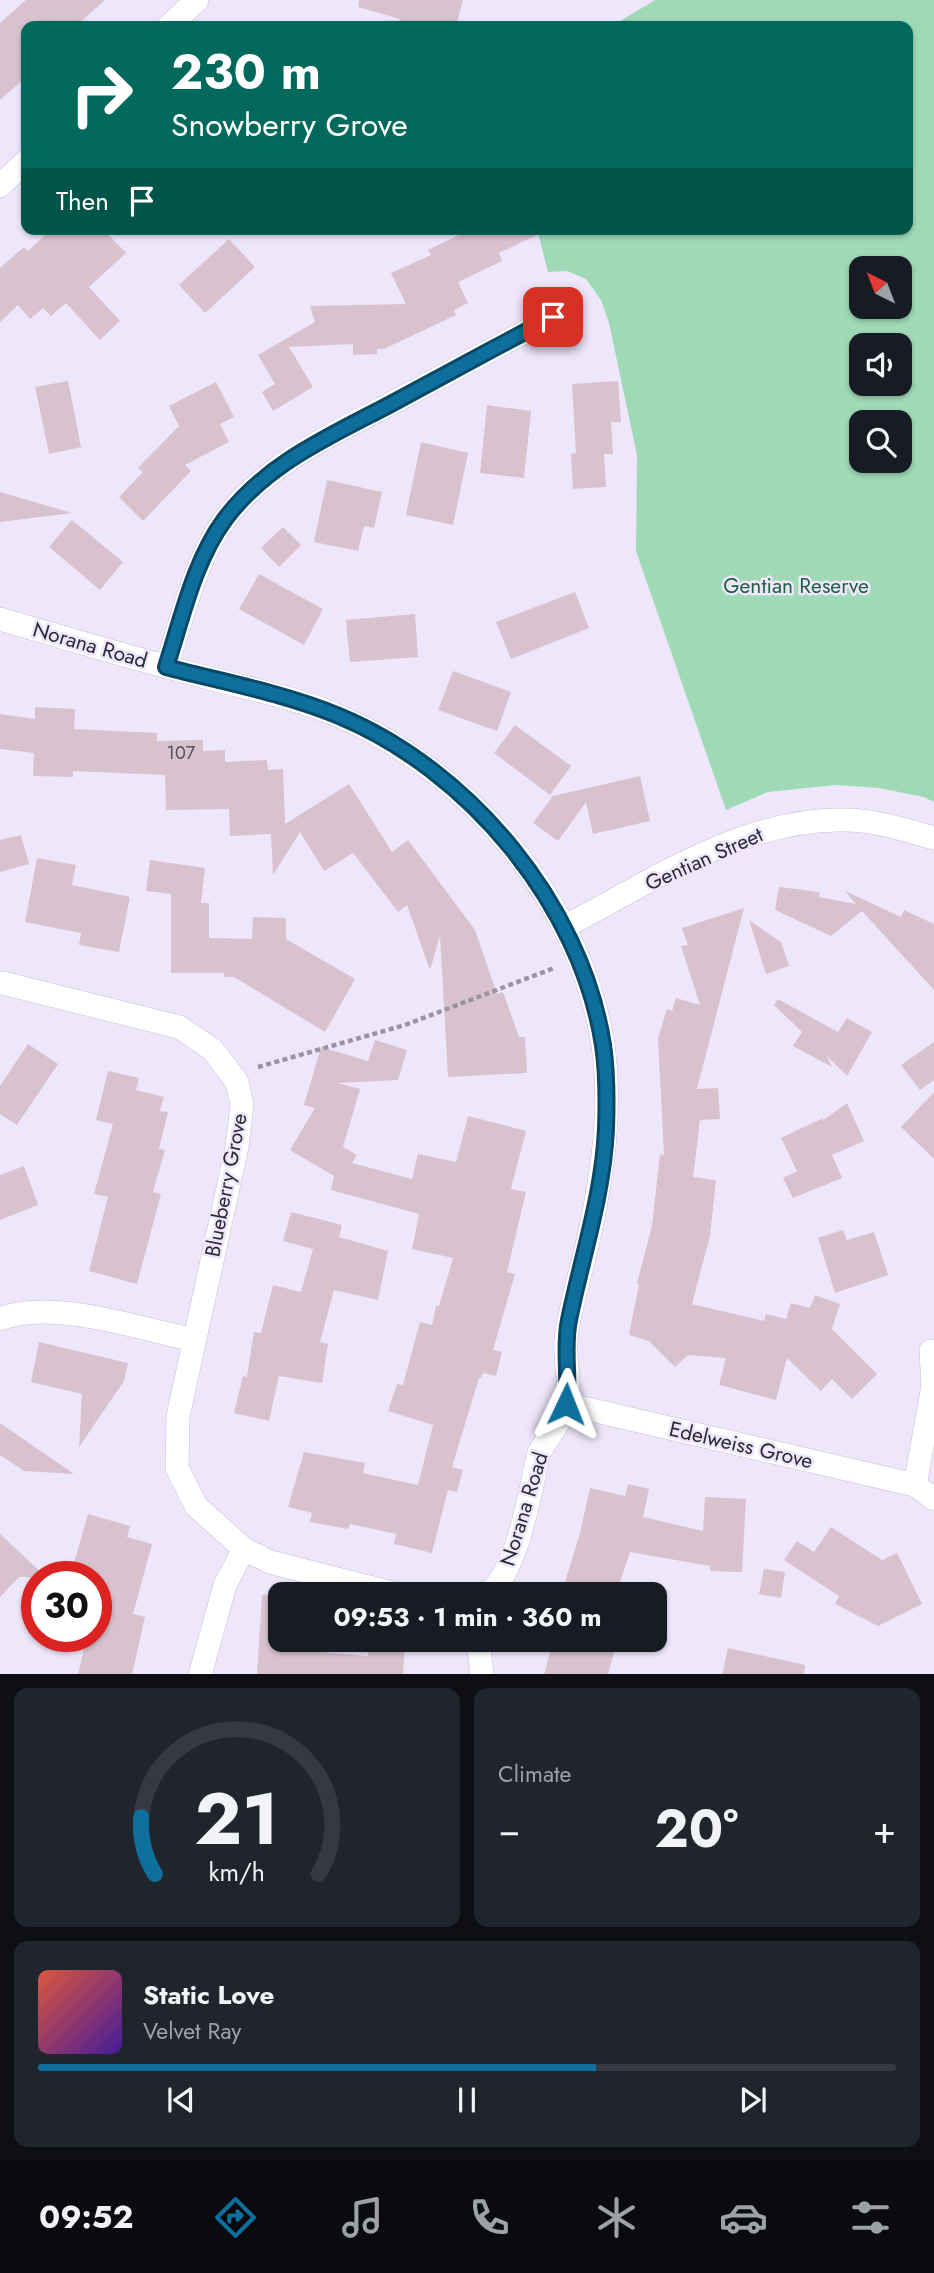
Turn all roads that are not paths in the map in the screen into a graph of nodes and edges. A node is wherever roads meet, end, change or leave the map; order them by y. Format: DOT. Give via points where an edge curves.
graph roads {
  1 [pos="197,0"];
  2 [pos="174,21"];
  3 [pos="21,166"];
  4 [pos="0,186"];
  5 [pos="553,317"];
  6 [pos="0,619"];
  7 [pos="166,667"];
  8 [pos="934,838"];
  9 [pos="564,927"];
  10 [pos="3,983"];
  11 [pos="0,1319"];
  12 [pos="194,1340"];
  13 [pos="931,1351"];
  14 [pos="566,1404"];
  15 [pos="915,1485"];
  16 [pos="934,1499"];
  17 [pos="244,1549"];
  18 [pos="349,1582"];
  19 [pos="501,1582"];
  20 [pos="479,1652"];
  21 [pos="200,1674"];
  22 [pos="482,1674"];
  1 -- 2 [label="street"];
  3 -- 4 [label="street"];
  5 -- 7 [label="street" via="319,442 278,466 248,492 209,545"];
  6 -- 7 [label="street, Norana Road"];
  7 -- 9 [label="street, Norana Road" via="338,716 406,753 468,800 498,832 528,868"];
  8 -- 9 [label="street, Gentian Street" via="898,827 846,820 804,821 765,830 697,857"];
  9 -- 14 [label="street, Norana Road" via="590,992 606,1070 603,1170 568,1322"];
  10 -- 12 [label="street, Blueberry Grove" via="179,1027 214,1049 233,1074 242,1105 237,1147"];
  11 -- 12 [label="street" via="41,1310 69,1312"];
  12 -- 17 [label="street, Blueberry Grove" via="178,1416 177,1468 196,1506"];
  13 -- 15 [label="street" via="933,1386"];
  14 -- 15 [label="street, Edelweiss Grove"];
  14 -- 19 [label="street, Norana Road" via="559,1424 539,1453 510,1565"];
  15 -- 16 [label="street, Edelweiss Grove"];
  17 -- 18 [label="street, Blueberry Grove" via="270,1562"];
  17 -- 21 [label="street" via="225,1585"];
  20 -- 22 [label="street"];
}
